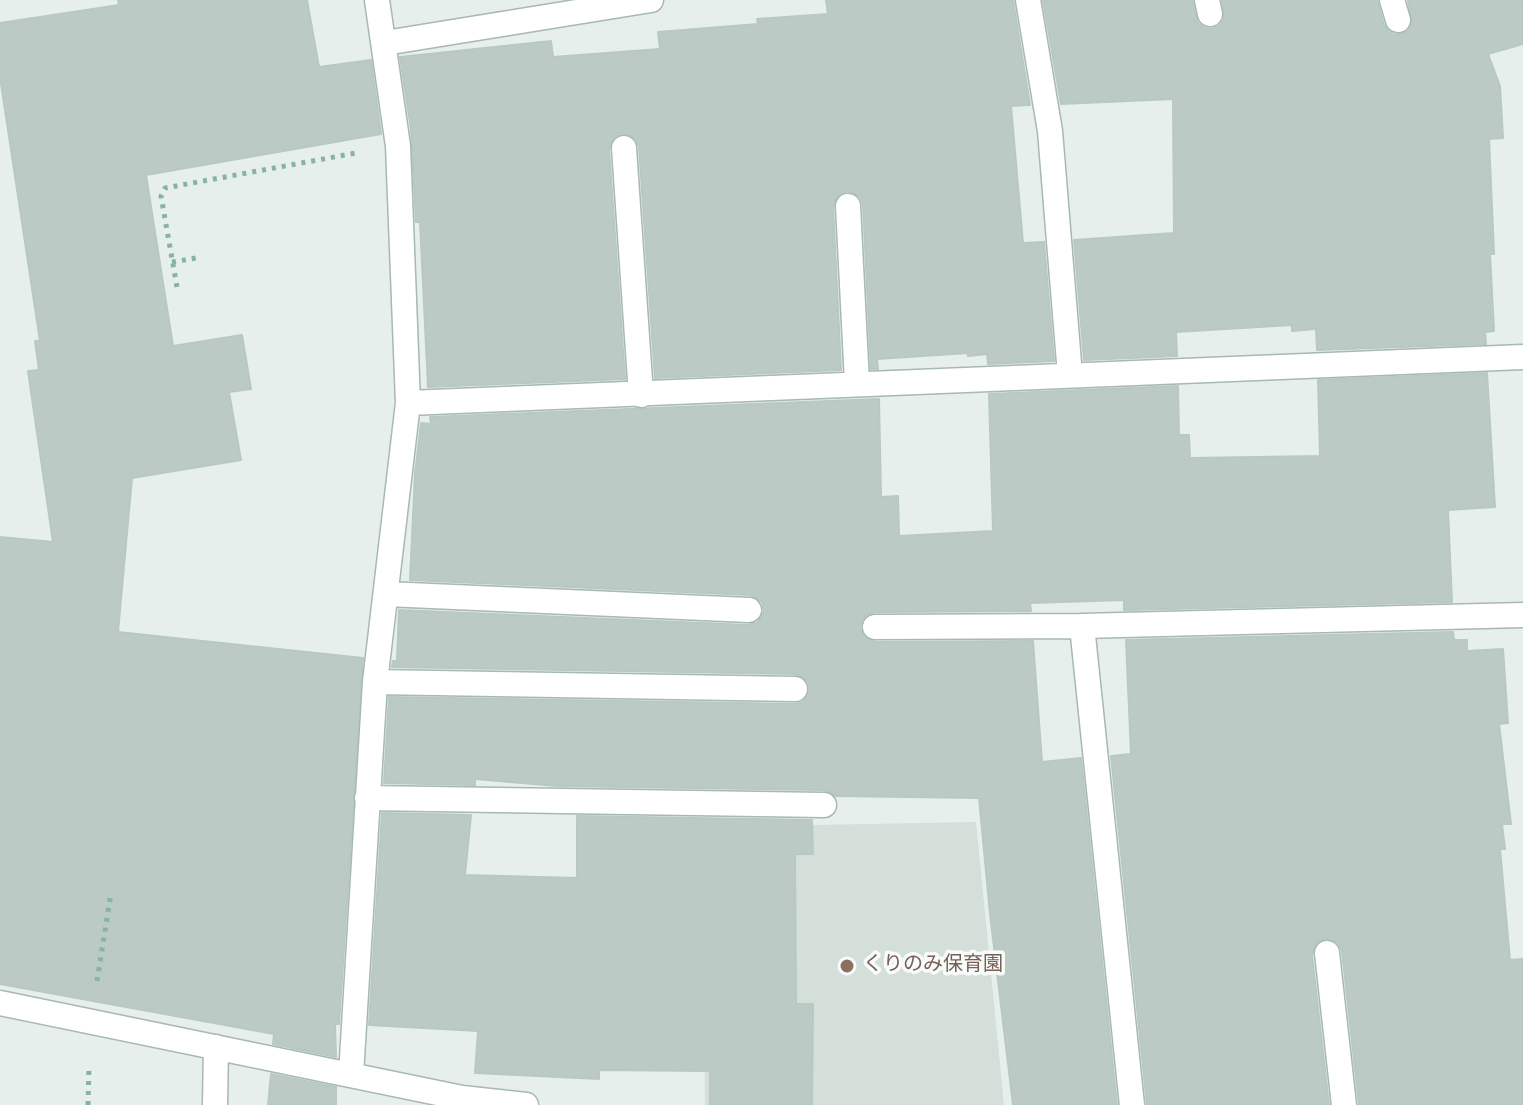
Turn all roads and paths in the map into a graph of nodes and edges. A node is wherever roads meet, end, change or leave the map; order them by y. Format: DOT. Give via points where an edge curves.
graph roads {
  1 [pos="377,0"];
  2 [pos="651,0"];
  3 [pos="1028,0"];
  4 [pos="385,43"];
  5 [pos="398,146"];
  6 [pos="624,148"];
  7 [pos="848,206"];
  8 [pos="196,258"];
  9 [pos="172,262"];
  10 [pos="177,287"];
  11 [pos="1523,357"];
  12 [pos="1070,375"];
  13 [pos="857,383"];
  14 [pos="641,395"];
  15 [pos="408,403"];
  16 [pos="386,594"];
  17 [pos="749,610"];
  18 [pos="1523,615"];
  19 [pos="1082,626"];
  20 [pos="875,627"];
  21 [pos="375,682"];
  22 [pos="795,689"];
  23 [pos="367,798"];
  24 [pos="824,805"];
  25 [pos="111,893"];
  26 [pos="1327,953"];
  27 [pos="0,1003"];
  28 [pos="90,1021"];
  29 [pos="216,1047"];
  30 [pos="351,1075"];
  31 [pos="462,1102"];
  32 [pos="215,1105"];
  33 [pos="526,1105"];
  34 [pos="1132,1105"];
  35 [pos="1344,1105"];
  1 -- 4 [label="street"];
  2 -- 4 [label="street"];
  3 -- 12 [label="street" via="1050,131"];
  4 -- 5 [label="street"];
  5 -- 9 [label="path" via="165,188 161,196"];
  5 -- 15 [label="street"];
  6 -- 14 [label="street"];
  7 -- 13 [label="street"];
  8 -- 9 [label="path"];
  9 -- 10 [label="path"];
  11 -- 12 [label="street"];
  12 -- 13 [label="street"];
  13 -- 14 [label="street"];
  14 -- 15 [label="street"];
  15 -- 16 [label="street"];
  16 -- 17 [label="street"];
  16 -- 21 [label="street"];
  18 -- 19 [label="street"];
  19 -- 20 [label="street"];
  19 -- 34 [label="street"];
  21 -- 22 [label="street"];
  21 -- 23 [label="street"];
  23 -- 24 [label="street"];
  23 -- 30 [label="street"];
  25 -- 28 [label="path"];
  26 -- 35 [label="street"];
  27 -- 28 [label="street"];
  28 -- 29 [label="street"];
  29 -- 30 [label="street"];
  29 -- 32 [label="street"];
  30 -- 31 [label="street"];
  31 -- 33 [label="street"];
}
